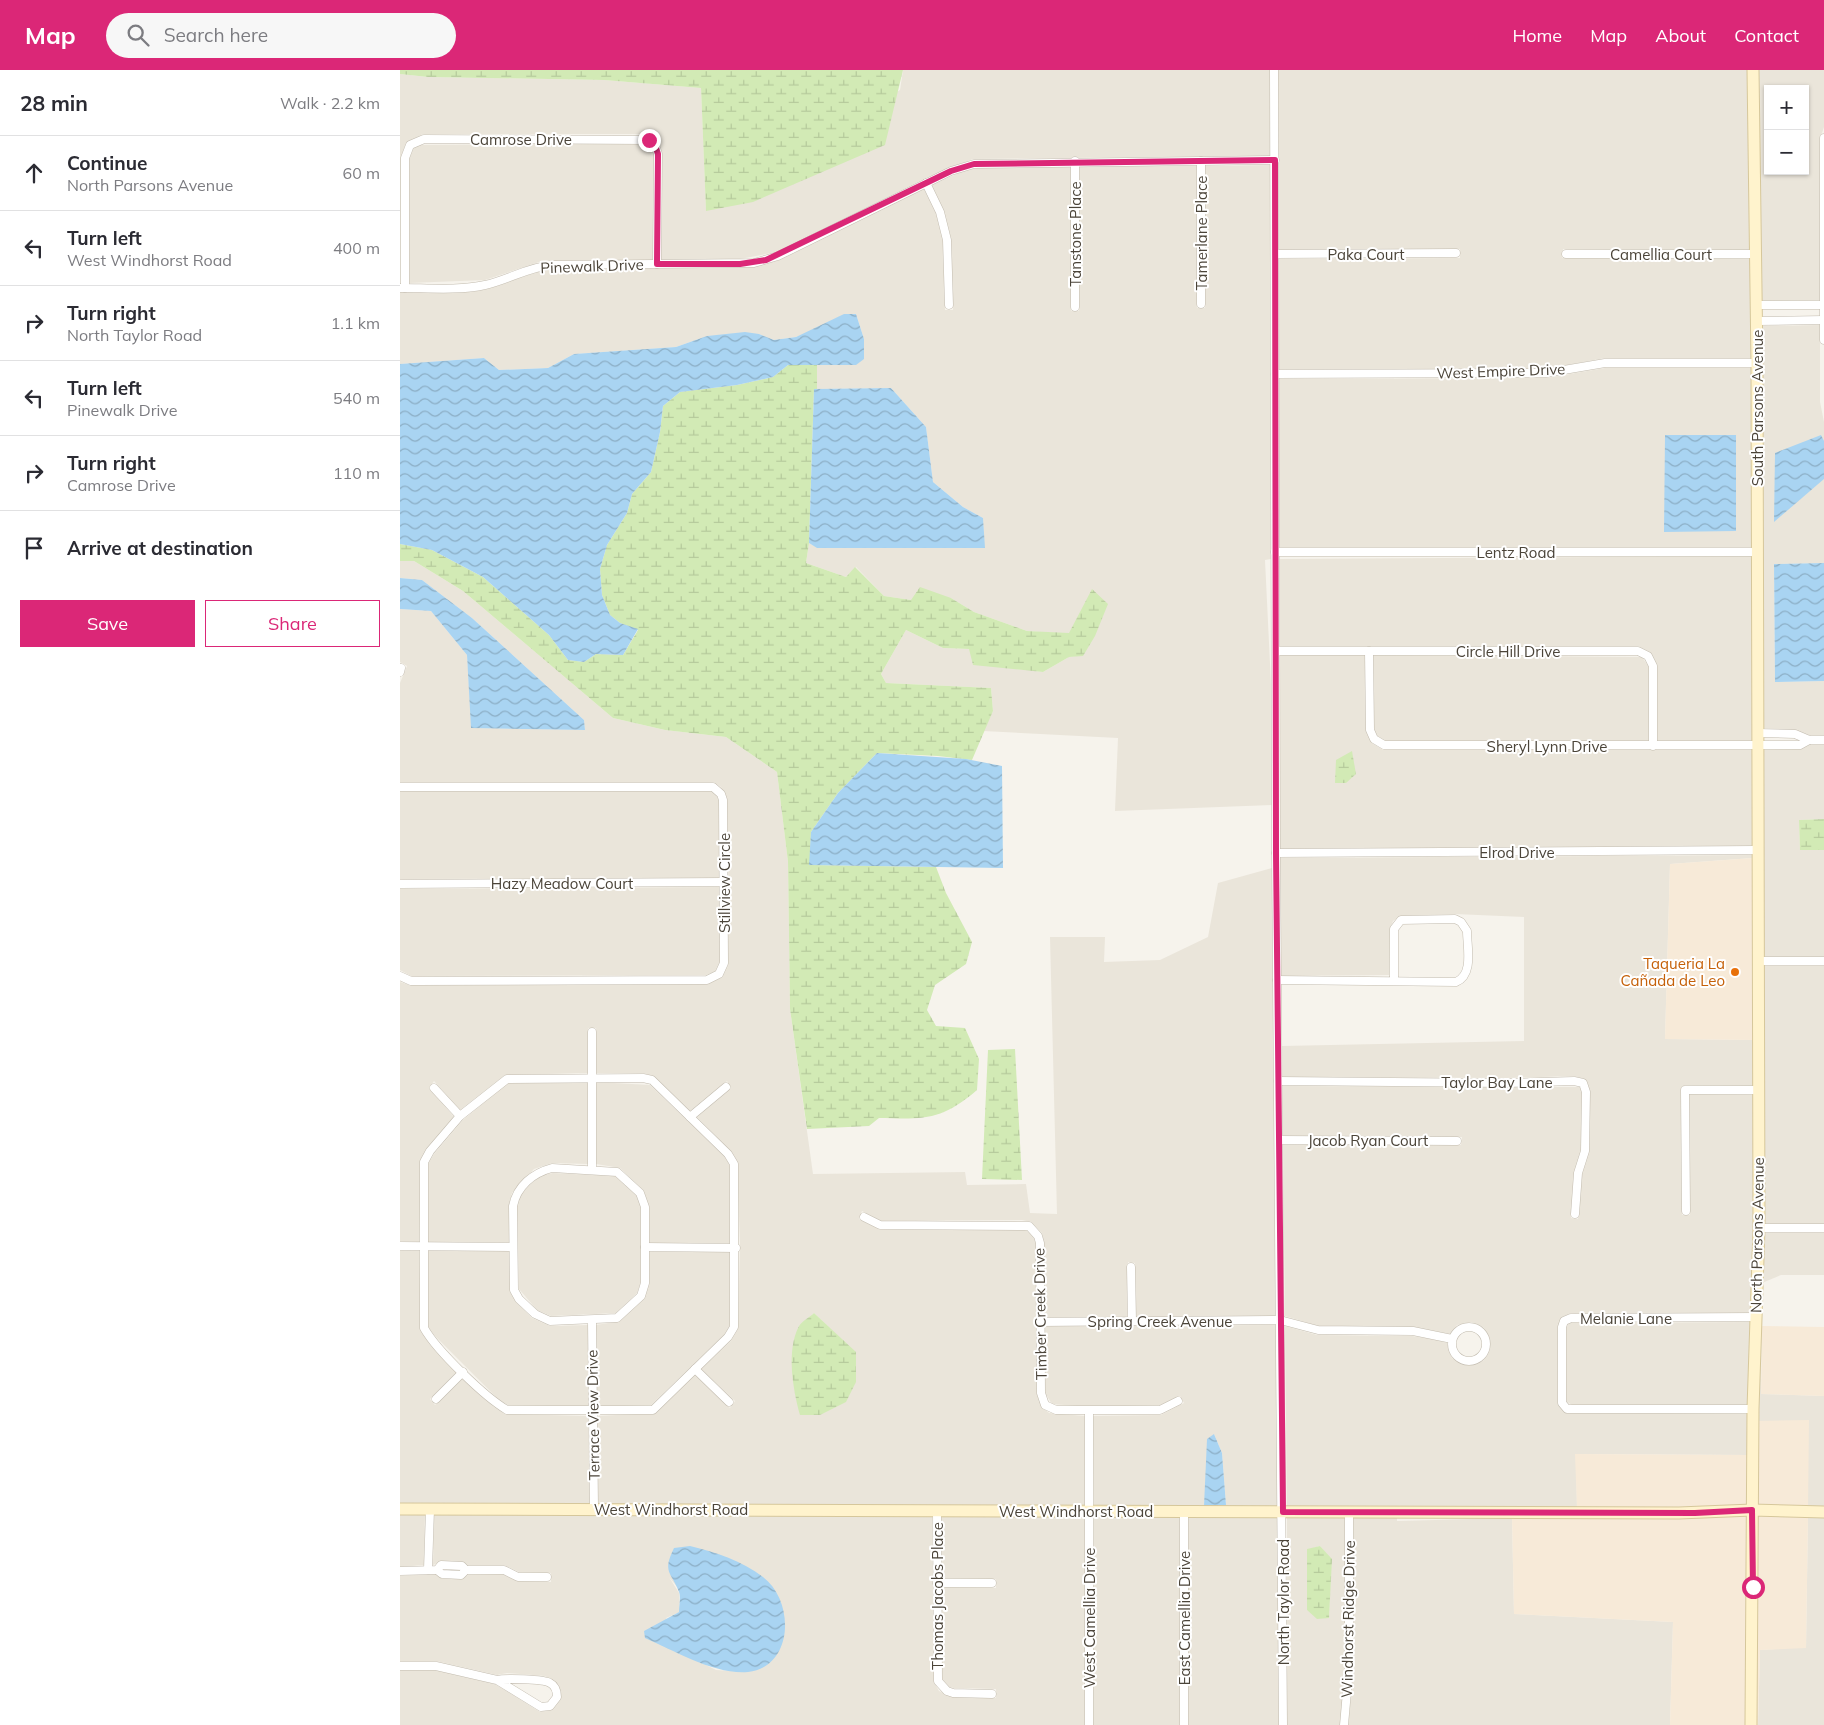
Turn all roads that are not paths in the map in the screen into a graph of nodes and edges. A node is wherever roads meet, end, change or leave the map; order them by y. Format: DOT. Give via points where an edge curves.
graph roads {
  1 [pos="1274,70"];
  2 [pos="1753,70"];
  3 [pos="1824,138"];
  4 [pos="1275,160"];
  5 [pos="1075,161"];
  6 [pos="1201,161"];
  7 [pos="926,183"];
  8 [pos="1456,253"];
  9 [pos="1275,254"];
  10 [pos="1566,254"];
  11 [pos="1755,254"];
  12 [pos="657,264"];
  13 [pos="402,288"];
  14 [pos="1201,304"];
  15 [pos="949,305"];
  16 [pos="1824,305"];
  17 [pos="1756,306"];
  18 [pos="1075,307"];
  19 [pos="1824,320"];
  20 [pos="1756,321"];
  21 [pos="1824,340"];
  22 [pos="1757,363"];
  23 [pos="1275,374"];
  24 [pos="1275,552"];
  25 [pos="1757,552"];
  26 [pos="1276,651"];
  27 [pos="1369,651"];
  28 [pos="1756,733"];
  29 [pos="1809,740"];
  30 [pos="1824,740"];
  31 [pos="1756,745"];
  32 [pos="1653,746"];
  33 [pos="400,787"];
  34 [pos="1757,850"];
  35 [pos="1276,854"];
  36 [pos="724,882"];
  37 [pos="400,884"];
  38 [pos="1758,961"];
  39 [pos="1824,961"];
  40 [pos="400,976"];
  41 [pos="1277,980"];
  42 [pos="1394,980"];
  43 [pos="592,1032"];
  44 [pos="592,1078"];
  45 [pos="1278,1081"];
  46 [pos="726,1087"];
  47 [pos="434,1088"];
  48 [pos="1758,1090"];
  49 [pos="460,1116"];
  50 [pos="690,1117"];
  51 [pos="1279,1140"];
  52 [pos="1458,1141"];
  53 [pos="592,1169"];
  54 [pos="1686,1211"];
  55 [pos="1575,1214"];
  56 [pos="864,1217"];
  57 [pos="1758,1228"];
  58 [pos="1824,1228"];
  59 [pos="400,1246"];
  60 [pos="423,1246"];
  61 [pos="513,1247"];
  62 [pos="645,1247"];
  63 [pos="736,1248"];
  64 [pos="1131,1267"];
  65 [pos="1756,1317"];
  66 [pos="1280,1320"];
  67 [pos="592,1321"];
  68 [pos="1132,1321"];
  69 [pos="1040,1322"];
  70 [pos="1452,1339"];
  71 [pos="695,1369"];
  72 [pos="463,1372"];
  73 [pos="436,1399"];
  74 [pos="1178,1401"];
  75 [pos="729,1402"];
  76 [pos="1753,1409"];
  77 [pos="592,1411"];
  78 [pos="1089,1411"];
  79 [pos="400,1509"];
  80 [pos="430,1509"];
  81 [pos="594,1509"];
  82 [pos="1752,1510"];
  83 [pos="936,1511"];
  84 [pos="1089,1512"];
  85 [pos="1184,1512"];
  86 [pos="1283,1512"];
  87 [pos="1349,1512"];
  88 [pos="1824,1512"];
  89 [pos="433,1570"];
  90 [pos="400,1571"];
  91 [pos="547,1577"];
  92 [pos="937,1583"];
  93 [pos="992,1583"];
  94 [pos="400,1666"];
  95 [pos="497,1680"];
  96 [pos="992,1694"];
  97 [pos="1089,1725"];
  98 [pos="1184,1725"];
  99 [pos="1283,1725"];
  100 [pos="1344,1725"];
  101 [pos="1751,1725"];
  1 -- 4 [label="street, North Taylor Road"];
  2 -- 11 [label="main road, South Parsons Avenue"];
  3 -- 16 [label="street"];
  4 -- 6 [label="street, Pinewalk Drive"];
  4 -- 9 [label="street, North Taylor Road"];
  5 -- 6 [label="street, Pinewalk Drive"];
  5 -- 7 [label="street, Pinewalk Drive" via="974,164"];
  5 -- 18 [label="street, Tanstone Place"];
  6 -- 14 [label="street, Tamerlane Place"];
  7 -- 12 [label="street, Pinewalk Drive" via="766,260 740,264"];
  7 -- 15 [label="street" via="940,212 947,240"];
  8 -- 9 [label="street, Paka Court"];
  9 -- 23 [label="street, North Taylor Road"];
  10 -- 11 [label="street, Camellia Court"];
  11 -- 17 [label="main road, South Parsons Avenue"];
  12 -- 13 [label="street, Pinewalk Drive" via="539,266 486,285"];
  12 -- 13 [label="street, Camrose Drive" via="658,154 649,140 424,139 410,145 405,158"];
  16 -- 17 [label="street"];
  16 -- 19 [label="street"];
  17 -- 20 [label="main road, South Parsons Avenue"];
  19 -- 20 [label="street"];
  19 -- 21 [label="street"];
  20 -- 22 [label="main road, South Parsons Avenue"];
  22 -- 23 [label="street, West Empire Drive" via="1605,363 1546,373"];
  22 -- 25 [label="main road, South Parsons Avenue"];
  23 -- 24 [label="street, North Taylor Road"];
  24 -- 25 [label="street, Lentz Road"];
  24 -- 26 [label="street, North Taylor Road"];
  25 -- 28 [label="main road, South Parsons Avenue"];
  26 -- 27 [label="street, Circle Hill Drive"];
  26 -- 35 [label="street, North Taylor Road"];
  27 -- 32 [label="street, Sheryl Lynn Drive" via="1370,730 1374,740 1384,745"];
  27 -- 32 [label="street, Circle Hill Drive" via="1644,652 1653,666"];
  28 -- 29 [label="street, Sheryl Lynn Drive" via="1795,734"];
  28 -- 31 [label="main road, South Parsons Avenue"];
  29 -- 30 [label="street, Sheryl Lynn Drive"];
  29 -- 31 [label="street, Sheryl Lynn Drive" via="1800,745"];
  31 -- 32 [label="street, Sheryl Lynn Drive"];
  31 -- 34 [label="main road, North Parsons Avenue"];
  33 -- 36 [label="street, Stillview Circle" via="714,787 723,800"];
  34 -- 35 [label="street, Elrod Drive"];
  34 -- 38 [label="main road, North Parsons Avenue"];
  35 -- 41 [label="street, North Taylor Road"];
  36 -- 37 [label="street, Hazy Meadow Court"];
  36 -- 40 [label="street, Stillview Circle" via="724,963 714,978 411,981"];
  38 -- 39 [label="street"];
  38 -- 48 [label="main road, North Parsons Avenue"];
  41 -- 42 [label="street"];
  41 -- 45 [label="street, North Taylor Road"];
  42 -- 42 [label="street" via="1461,980 1467,972 1464,925 1455,919 1401,920 1394,929"];
  43 -- 44 [label="street"];
  44 -- 49 [label="street" via="507,1079"];
  44 -- 50 [label="street" via="652,1080"];
  44 -- 53 [label="street"];
  45 -- 51 [label="street, North Taylor Road"];
  45 -- 55 [label="street, Taylor Bay Lane" via="1583,1083 1586,1092 1586,1151 1578,1173"];
  46 -- 50 [label="street"];
  47 -- 49 [label="street"];
  48 -- 54 [label="street" via="1685,1090"];
  48 -- 57 [label="main road, North Parsons Avenue"];
  49 -- 60 [label="street" via="424,1162"];
  50 -- 63 [label="street" via="734,1164"];
  51 -- 52 [label="street, Jacob Ryan Court"];
  51 -- 66 [label="street, North Taylor Road"];
  53 -- 61 [label="street" via="552,1168 537,1172 516,1194"];
  53 -- 62 [label="street" via="617,1172 640,1193 645,1207"];
  56 -- 69 [label="street, Timber Creek Drive" via="880,1225 1029,1226 1040,1243"];
  57 -- 58 [label="street"];
  57 -- 65 [label="main road, North Parsons Avenue"];
  59 -- 60 [label="street"];
  60 -- 61 [label="street"];
  60 -- 72 [label="street" via="424,1328"];
  61 -- 67 [label="street" via="514,1290 535,1314 550,1321"];
  62 -- 63 [label="street"];
  62 -- 67 [label="street" via="645,1283 641,1296 617,1318"];
  63 -- 71 [label="street" via="734,1327"];
  64 -- 68 [label="street"];
  65 -- 76 [label="main road, North Parsons Avenue"];
  65 -- 76 [label="street, Melanie Lane" via="1571,1318 1564,1321 1562,1327 1562,1403 1567,1409"];
  66 -- 68 [label="street, Spring Creek Avenue"];
  66 -- 70 [label="street, Spring Creek Avenue" via="1318,1330 1412,1331"];
  66 -- 86 [label="street, North Taylor Road"];
  67 -- 77 [label="street, Terrace View Drive"];
  68 -- 69 [label="street, Spring Creek Avenue"];
  69 -- 78 [label="street, Timber Creek Drive" via="1042,1400 1056,1410"];
  70 -- 70 [label="street" via="1452,1350 1465,1361 1476,1360 1486,1347 1484,1336 1470,1326 1458,1330"];
  71 -- 75 [label="street"];
  71 -- 77 [label="street" via="653,1410"];
  72 -- 73 [label="street"];
  72 -- 77 [label="street" via="496,1404 507,1410"];
  74 -- 78 [label="street, Timber Creek Drive" via="1160,1410"];
  76 -- 82 [label="main road, North Parsons Avenue"];
  77 -- 81 [label="street, Terrace View Drive"];
  78 -- 84 [label="street, West Camellia Drive"];
  79 -- 80 [label="main road, West Windhorst Road"];
  80 -- 81 [label="main road, West Windhorst Road"];
  80 -- 89 [label="street"];
  81 -- 83 [label="main road, West Windhorst Road"];
  82 -- 87 [label="main road, West Windhorst Road" via="1695,1513"];
  82 -- 88 [label="main road, West Windhorst Road"];
  82 -- 101 [label="main road, North Parsons Avenue"];
  83 -- 84 [label="main road, West Windhorst Road"];
  83 -- 92 [label="street, Thomas Jacobs Place"];
  84 -- 85 [label="main road, West Windhorst Road"];
  84 -- 97 [label="street, West Camellia Drive"];
  85 -- 86 [label="main road, West Windhorst Road"];
  85 -- 98 [label="street, East Camellia Drive"];
  86 -- 87 [label="main road, West Windhorst Road"];
  86 -- 99 [label="street, North Taylor Road"];
  87 -- 100 [label="street, Windhorst Ridge Drive" via="1350,1669"];
  89 -- 90 [label="street"];
  89 -- 91 [label="street" via="441,1566 462,1566 466,1570 504,1570 518,1577"];
  92 -- 93 [label="street"];
  92 -- 96 [label="street, Thomas Jacobs Place" via="938,1681 953,1693"];
  94 -- 95 [label="street" via="436,1666"];
  95 -- 95 [label="street" via="542,1707 550,1706 557,1697 556,1688 549,1682 506,1677"];
}
